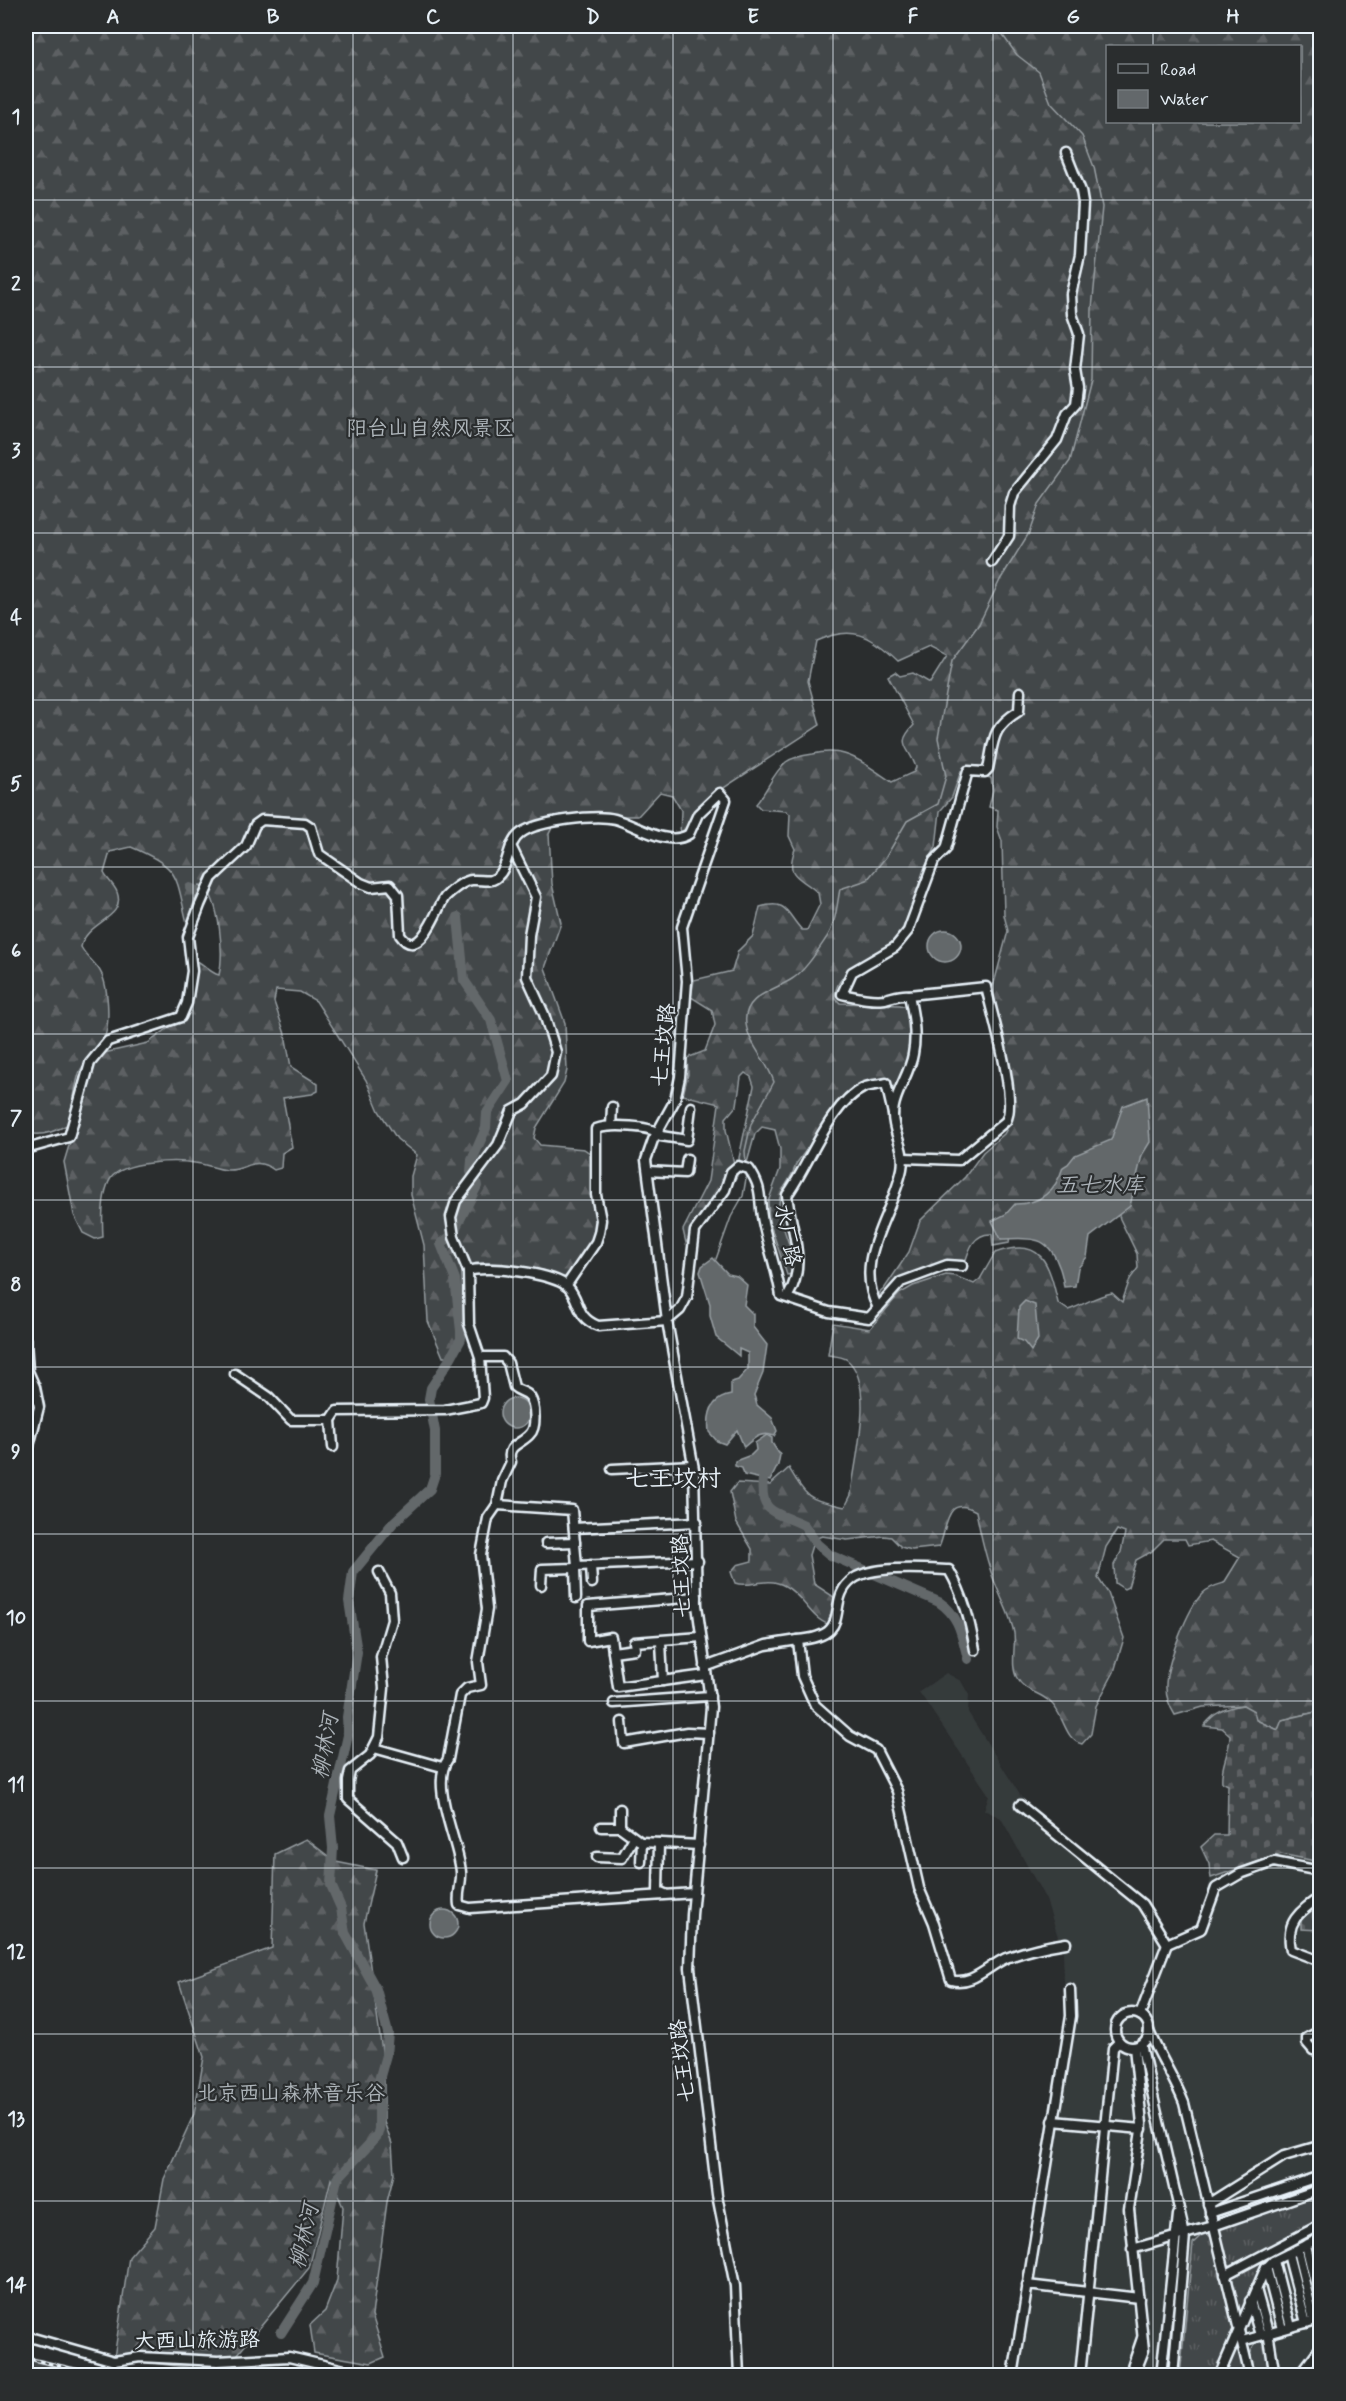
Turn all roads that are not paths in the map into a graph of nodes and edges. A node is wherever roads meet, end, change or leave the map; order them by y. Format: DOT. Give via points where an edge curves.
graph roads {
  1 [pos="1066,153"];
  2 [pos="992,562"];
  3 [pos="1020,692"];
  4 [pos="511,846"];
  5 [pos="909,994"];
  6 [pos="612,1107"];
  7 [pos="691,1107"];
  8 [pos="893,1115"];
  9 [pos="611,1126"];
  10 [pos="658,1131"];
  11 [pos="26,1149"];
  12 [pos="904,1158"];
  13 [pos="687,1159"];
  14 [pos="648,1171"];
  15 [pos="962,1266"];
  16 [pos="468,1271"];
  17 [pos="566,1286"];
  18 [pos="788,1296"];
  19 [pos="878,1308"];
  20 [pos="667,1321"];
  21 [pos="26,1341"];
  22 [pos="480,1357"];
  23 [pos="235,1374"];
  24 [pos="331,1420"];
  25 [pos="333,1447"];
  26 [pos="26,1458"];
  27 [pos="693,1465"];
  28 [pos="612,1469"];
  29 [pos="497,1505"];
  30 [pos="697,1521"];
  31 [pos="574,1528"];
  32 [pos="575,1542"];
  33 [pos="546,1543"];
  34 [pos="698,1560"];
  35 [pos="591,1565"];
  36 [pos="576,1567"];
  37 [pos="379,1572"];
  38 [pos="592,1583"];
  39 [pos="541,1585"];
  40 [pos="697,1597"];
  41 [pos="576,1598"];
  42 [pos="702,1637"];
  43 [pos="798,1640"];
  44 [pos="660,1642"];
  45 [pos="975,1650"];
  46 [pos="613,1652"];
  47 [pos="706,1671"];
  48 [pos="663,1681"];
  49 [pos="710,1696"];
  50 [pos="614,1703"];
  51 [pos="622,1722"];
  52 [pos="709,1733"];
  53 [pos="374,1748"];
  54 [pos="442,1767"];
  55 [pos="1020,1805"];
  56 [pos="620,1809"];
  57 [pos="601,1827"];
  58 [pos="620,1827"];
  59 [pos="637,1840"];
  60 [pos="659,1843"];
  61 [pos="699,1845"];
  62 [pos="403,1857"];
  63 [pos="597,1857"];
  64 [pos="640,1862"];
  65 [pos="1320,1871"];
  66 [pos="694,1893"];
  67 [pos="666,1895"];
  68 [pos="1320,1897"];
  69 [pos="1066,1943"];
  70 [pos="1167,1944"];
  71 [pos="1320,1961"];
  72 [pos="1070,1989"];
  73 [pos="1140,2015"];
  74 [pos="1149,2031"];
  75 [pos="1320,2031"];
  76 [pos="1119,2042"];
  77 [pos="1138,2045"];
  78 [pos="1320,2051"];
  79 [pos="1053,2121"];
  80 [pos="1105,2127"];
  81 [pos="1142,2129"];
  82 [pos="1320,2143"];
  83 [pos="1320,2176"];
  84 [pos="1320,2189"];
  85 [pos="1178,2209"];
  86 [pos="1209,2209"];
  87 [pos="1320,2225"];
  88 [pos="1213,2226"];
  89 [pos="1185,2235"];
  90 [pos="1175,2237"];
  91 [pos="1318,2242"];
  92 [pos="1306,2245"];
  93 [pos="1132,2249"];
  94 [pos="1297,2250"];
  95 [pos="1288,2254"];
  96 [pos="1274,2261"];
  97 [pos="1320,2263"];
  98 [pos="1266,2267"];
  99 [pos="1225,2274"];
  100 [pos="1027,2285"];
  101 [pos="1256,2288"];
  102 [pos="1088,2293"];
  103 [pos="1139,2298"];
  104 [pos="1251,2301"];
  105 [pos="1320,2303"];
  106 [pos="1314,2320"];
  107 [pos="1287,2328"];
  108 [pos="1238,2330"];
  109 [pos="1264,2334"];
  110 [pos="1143,2335"];
  111 [pos="26,2336"];
  112 [pos="1242,2341"];
  113 [pos="1320,2348"];
  114 [pos="1320,2373"];
  115 [pos="370,2376"];
  116 [pos="739,2376"];
  117 [pos="1013,2376"];
  118 [pos="1080,2376"];
  119 [pos="1129,2376"];
  120 [pos="1134,2376"];
  121 [pos="1161,2376"];
  122 [pos="1173,2376"];
  123 [pos="1219,2376"];
  124 [pos="1250,2376"];
  125 [pos="1275,2376"];
  126 [pos="1299,2376"];
  127 [pos="1315,2376"];
  1 -- 2 [label="street" via="1083,203 1080,255 1071,294 1079,340 1076,404 1067,414 1057,440 1014,493 1009,536"];
  3 -- 5 [label="street" via="1019,711 998,728 991,744 988,769 968,771 946,849 934,861 908,931 895,947 852,972 842,994 885,999"];
  4 -- 10 [label="street, 七王坟路" via="519,834 548,822 597,818 614,819 663,836 684,837 698,814 720,793 726,800 681,927 687,997 680,1077 675,1100"];
  4 -- 11 [label="street" via="500,875 492,881 464,883 445,898 421,939 412,943 400,935 398,895 390,885 361,884 319,854 311,827 305,823 262,820 246,846 212,878 200,905 188,937 192,971 181,1017 108,1041 90,1063 69,1137"];
  4 -- 16 [label="street" via="536,897 527,977 556,1052 547,1082 512,1111 498,1145 460,1193 452,1210 454,1233"];
  5 -- 8 [label="street" via="914,1020 913,1054"];
  5 -- 12 [label="street" via="986,987 1010,1095 1006,1121 959,1160"];
  6 -- 9 [label="street"];
  7 -- 10 [label="street" via="687,1140 661,1136"];
  8 -- 12 [label="street"];
  8 -- 18 [label="street" via="886,1083 864,1087 843,1103 815,1145 787,1196 800,1257 796,1283"];
  9 -- 10 [label="street"];
  9 -- 17 [label="street" via="599,1127 595,1133 599,1233"];
  10 -- 14 [label="street, 七王坟路" via="646,1160"];
  12 -- 19 [label="street" via="868,1275 870,1294"];
  13 -- 14 [label="street" via="685,1173"];
  14 -- 20 [label="street, 七王坟路"];
  15 -- 19 [label="street, 水厂路" via="947,1265 901,1282"];
  16 -- 17 [label="street" via="513,1271 553,1278"];
  16 -- 22 [label="street" via="469,1324"];
  17 -- 20 [label="street" via="588,1322 598,1326"];
  18 -- 19 [label="street, 水厂路" via="857,1318 869,1318"];
  18 -- 20 [label="street, 水厂路" via="782,1296 762,1220 762,1193 749,1169 738,1166 695,1231 687,1297"];
  20 -- 27 [label="street, 七王坟路"];
  21 -- 26 [label="street" via="28,1371 39,1407"];
  22 -- 24 [label="street" via="481,1403 445,1410 337,1411"];
  22 -- 29 [label="street" via="502,1357 508,1363 514,1387 527,1394 534,1409 533,1430 513,1445"];
  23 -- 24 [label="street" via="269,1397 291,1420"];
  24 -- 25 [label="street"];
  27 -- 28 [label="street"];
  27 -- 30 [label="street, 七王坟路"];
  29 -- 31 [label="street" via="572,1510"];
  29 -- 54 [label="street" via="488,1518 481,1555 487,1609 478,1662 481,1685 467,1688 460,1695 448,1760"];
  30 -- 31 [label="street"];
  30 -- 34 [label="street, 七王坟路"];
  31 -- 32 [label="street"];
  32 -- 33 [label="street"];
  32 -- 36 [label="street"];
  34 -- 35 [label="street"];
  34 -- 40 [label="street, 七王坟路"];
  35 -- 36 [label="street"];
  35 -- 38 [label="street"];
  36 -- 39 [label="street" via="542,1569"];
  36 -- 41 [label="street"];
  37 -- 53 [label="street" via="390,1593 392,1620 381,1657 384,1688 379,1737"];
  40 -- 42 [label="street, 七王坟路"];
  40 -- 46 [label="street" via="588,1606 588,1641 611,1637"];
  42 -- 44 [label="street"];
  42 -- 47 [label="street, 七王坟路"];
  43 -- 45 [label="street" via="824,1635 834,1626 844,1590 854,1578 877,1572 949,1570 970,1616"];
  43 -- 47 [label="street" via="766,1645"];
  43 -- 69 [label="street" via="802,1676 815,1705 850,1736 876,1750 897,1791 919,1888 951,1980 975,1977 1003,1960"];
  44 -- 46 [label="street" via="634,1642 635,1649"];
  44 -- 48 [label="street"];
  46 -- 48 [label="street" via="618,1687"];
  47 -- 48 [label="street"];
  47 -- 49 [label="street, 七王坟路"];
  49 -- 50 [label="street"];
  49 -- 52 [label="street, 七王坟路"];
  51 -- 52 [label="street" via="624,1743 687,1732"];
  52 -- 61 [label="street, 七王坟路"];
  53 -- 54 [label="street"];
  53 -- 62 [label="street" via="350,1771 348,1799 397,1842"];
  54 -- 67 [label="street" via="444,1796 462,1873 459,1905 470,1908"];
  55 -- 70 [label="street" via="1142,1904"];
  56 -- 58 [label="street"];
  57 -- 58 [label="street"];
  58 -- 59 [label="street"];
  59 -- 60 [label="street"];
  59 -- 63 [label="street" via="622,1858"];
  59 -- 64 [label="street"];
  60 -- 61 [label="street"];
  60 -- 67 [label="street" via="658,1891"];
  61 -- 66 [label="street, 七王坟路"];
  65 -- 70 [label="street" via="1274,1862 1240,1874 1216,1888 1201,1929"];
  66 -- 67 [label="street"];
  66 -- 116 [label="street, 七王坟路" via="690,1968 717,2195 735,2286"];
  68 -- 71 [label="street" via="1293,1919 1289,1928 1291,1950"];
  70 -- 73 [label="street"];
  72 -- 79 [label="street" via="1071,2016"];
  73 -- 74 [label="street"];
  73 -- 76 [label="street" via="1128,2013 1118,2020 1115,2029"];
  74 -- 77 [label="street"];
  74 -- 86 [label="street" via="1184,2103"];
  75 -- 78 [label="street" via="1307,2038 1313,2050"];
  76 -- 77 [label="street"];
  76 -- 80 [label="street" via="1113,2048"];
  77 -- 81 [label="street"];
  77 -- 85 [label="street"];
  79 -- 80 [label="street"];
  79 -- 100 [label="street"];
  80 -- 81 [label="street"];
  80 -- 102 [label="street"];
  81 -- 93 [label="street" via="1130,2209"];
  82 -- 86 [label="street" via="1284,2156"];
  83 -- 86 [label="street"];
  84 -- 88 [label="street"];
  85 -- 89 [label="street"];
  85 -- 90 [label="street"];
  86 -- 88 [label="street"];
  87 -- 99 [label="street"];
  88 -- 89 [label="street"];
  88 -- 99 [label="street"];
  89 -- 90 [label="street"];
  89 -- 122 [label="street"];
  90 -- 93 [label="street"];
  90 -- 121 [label="street"];
  91 -- 92 [label="street"];
  91 -- 97 [label="street"];
  92 -- 94 [label="street"];
  92 -- 105 [label="street"];
  93 -- 103 [label="street"];
  94 -- 95 [label="street"];
  94 -- 106 [label="street"];
  95 -- 96 [label="street"];
  95 -- 106 [label="street"];
  96 -- 98 [label="street"];
  96 -- 107 [label="street"];
  98 -- 101 [label="street"];
  98 -- 107 [label="street"];
  99 -- 108 [label="street"];
  100 -- 102 [label="street"];
  100 -- 117 [label="street"];
  101 -- 104 [label="street"];
  101 -- 109 [label="street"];
  102 -- 103 [label="street"];
  102 -- 118 [label="street"];
  103 -- 110 [label="street"];
  104 -- 108 [label="street"];
  104 -- 109 [label="street"];
  106 -- 107 [label="street"];
  107 -- 109 [label="street"];
  108 -- 112 [label="street"];
  108 -- 123 [label="street"];
  109 -- 112 [label="street"];
  109 -- 125 [label="street"];
  110 -- 119 [label="street"];
  110 -- 120 [label="street" via="1144,2350"];
  111 -- 115 [label="street, 大西山旅游路" via="114,2361 140,2357 218,2361 289,2357"];
  112 -- 124 [label="street"];
  113 -- 126 [label="street"];
  114 -- 127 [label="street"];
}
